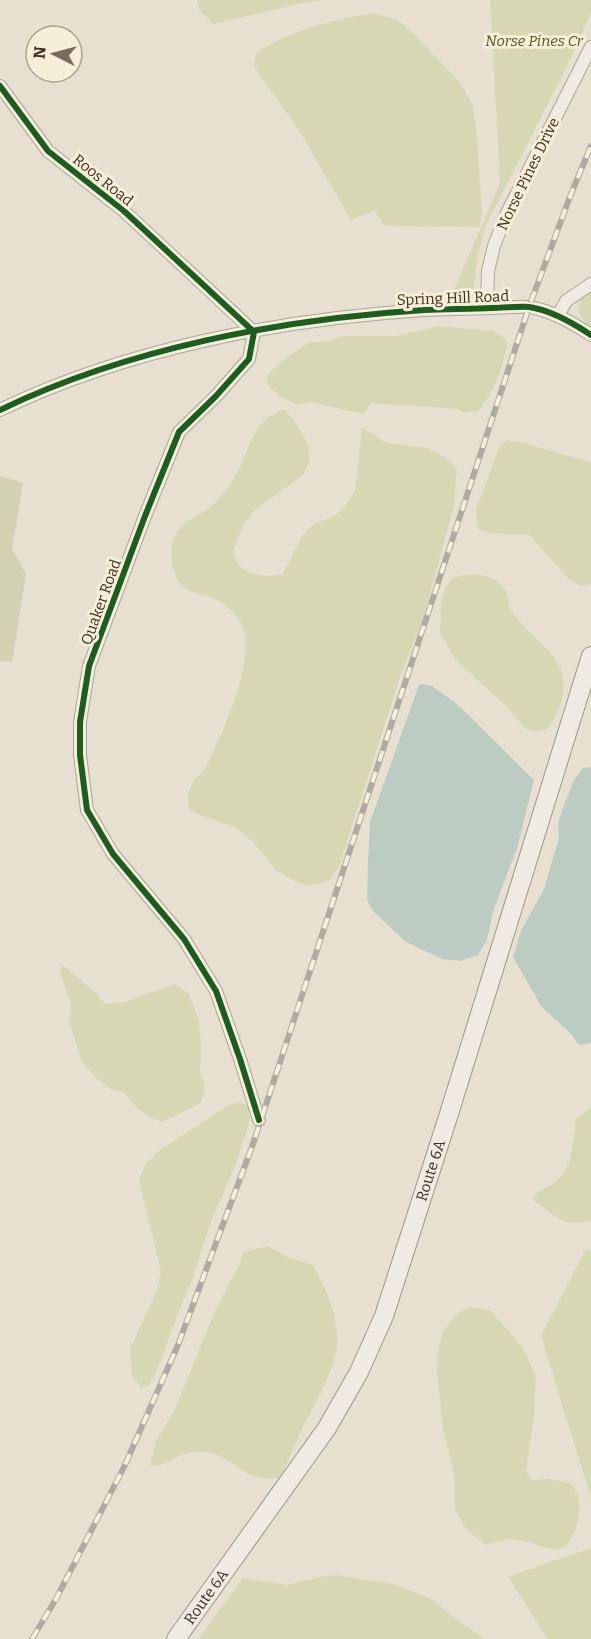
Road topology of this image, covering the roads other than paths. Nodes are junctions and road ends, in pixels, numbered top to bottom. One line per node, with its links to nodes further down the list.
1 (591, 47): 4 (street, Norse Pines Drive)
2 (0, 86): 6 (street, Roos Road)
3 (591, 284): 5 (street)
4 (487, 308): 5 (street, Spring Hill Road); 6 (street, Spring Hill Road)
5 (558, 316): 7 (street, Spring Hill Road)
6 (254, 332): 8 (street, Spring Hill Road); 10 (street, Quaker Road)
7 (591, 335)
8 (0, 410)
9 (591, 656): 11 (main road, Route 6A)
10 (259, 1120)
11 (176, 1639)

